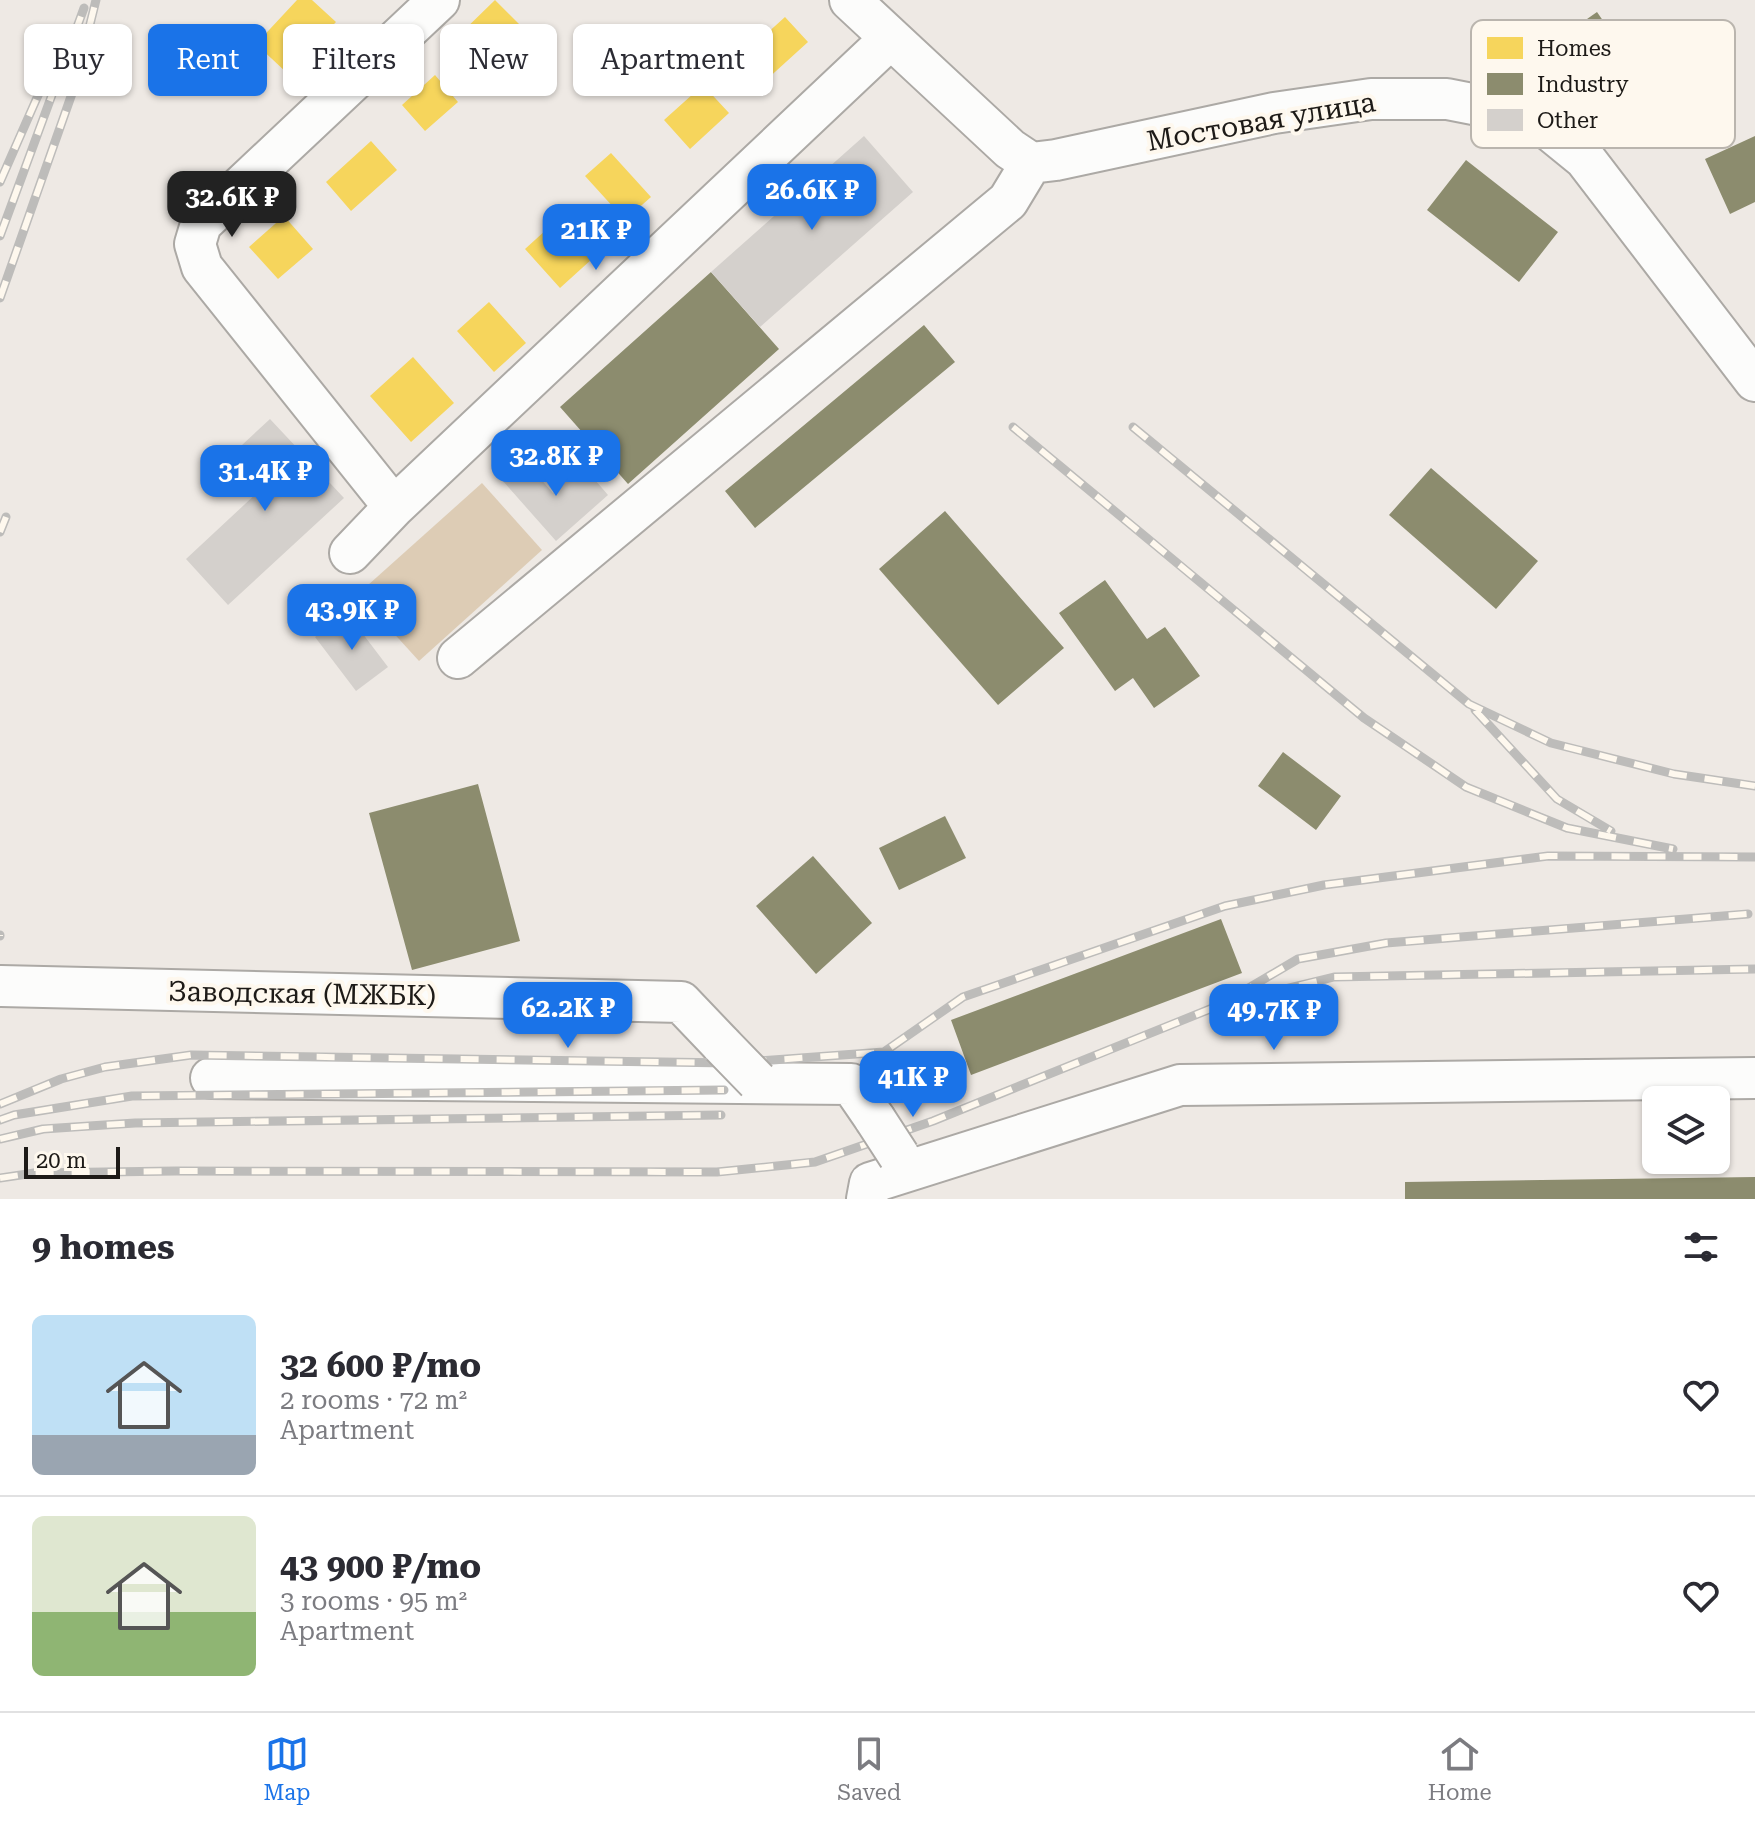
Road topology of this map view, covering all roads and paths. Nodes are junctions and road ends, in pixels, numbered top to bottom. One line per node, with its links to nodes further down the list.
1 (439, 0): 8 (street)
2 (850, 0): 3 (street)
3 (890, 39): 6 (street); 8 (street)
4 (1471, 104): 6 (street, Мостовая улица)
5 (1571, 148): 7 (street, Мостовая улица)
6 (1031, 163): 10 (street)
7 (1755, 381)
8 (394, 507): 9 (street)
9 (350, 553)
10 (458, 658)
11 (1, 986): 14 (street, Заводская (МЖБК), bridge)
12 (211, 1078): 14 (street)
13 (1755, 1078): 15 (street)
14 (758, 1082): 15 (street, bridge)
15 (904, 1163): 16 (street)
16 (867, 1199)

